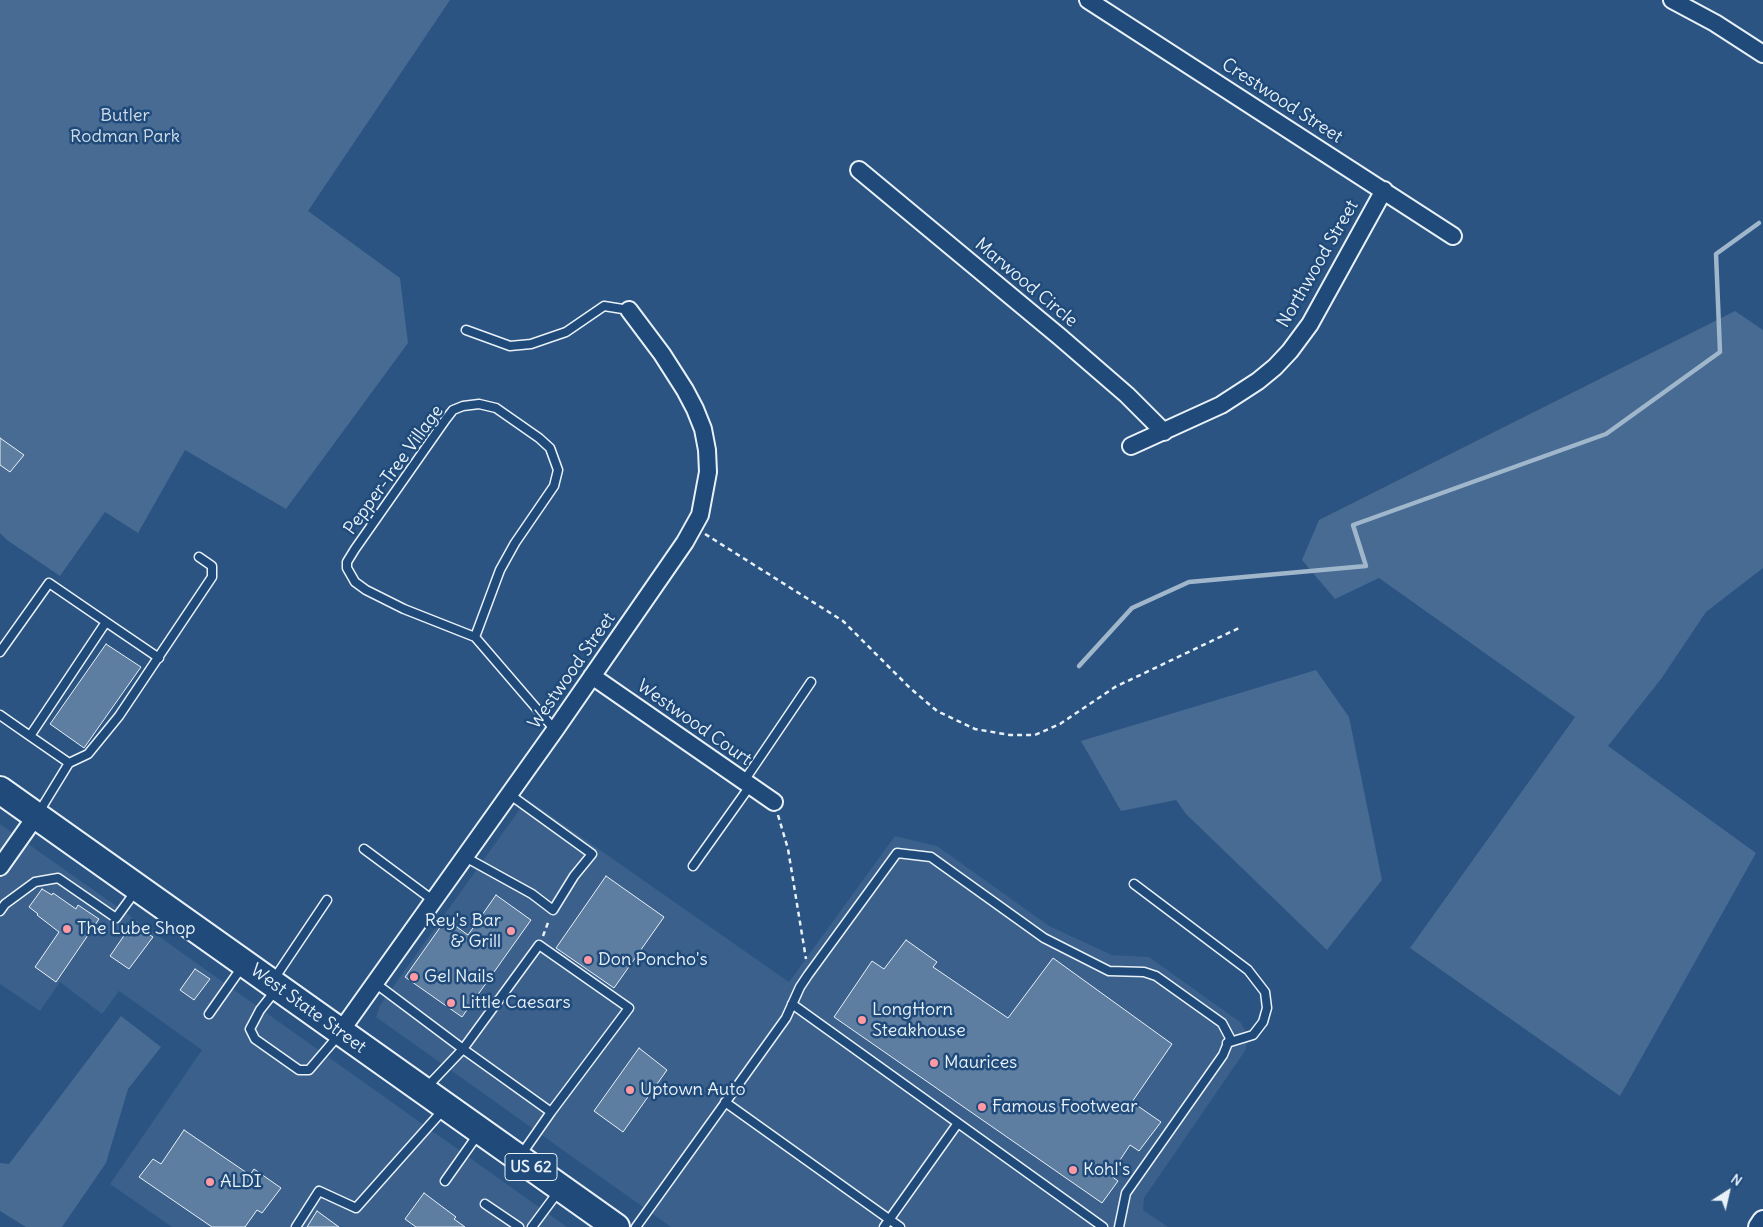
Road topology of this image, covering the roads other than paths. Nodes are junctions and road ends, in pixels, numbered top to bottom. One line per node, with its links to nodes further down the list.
1 (1088, 0): 5 (street, Crestwood Street)
2 (1672, 0): 3 (street)
3 (1763, 54)
4 (859, 170): 9 (street, Marwood Circle)
5 (1384, 190): 6 (street, Crestwood Street); 9 (street, Northwood Street)
6 (1453, 236)
7 (629, 310): 8 (lane); 16 (street, Westwood Street)
8 (466, 330)
9 (1164, 432): 10 (street, Northwood Street)
10 (1131, 446)
11 (199, 557): 15 (lane)
12 (106, 622): 14 (lane); 15 (lane); 20 (lane)
13 (475, 636): 13 (lane, Pepper-Tree Village); 19 (lane, Pepper-Tree Village)
14 (0, 652)
15 (159, 658): 21 (lane)
16 (592, 676): 19 (street, Westwood Street); 22 (street, Westwood Court)
17 (810, 682): 22 (lane)
18 (0, 716): 20 (lane)
19 (555, 730): 24 (street, Westwood Street)
20 (30, 736): 21 (lane)
21 (69, 763): 26 (lane)
22 (747, 783): 25 (street, Westwood Court); 29 (lane)
23 (0, 790): 26 (highway, West State Street / US 62)
24 (509, 794): 28 (street, Westwood Street); 28 (lane)
25 (774, 802)
26 (36, 816): 30 (street); 32 (highway, West State Street / US 62)
27 (364, 849): 34 (lane)
28 (465, 857): 34 (street, Westwood Street)
29 (694, 866)
30 (0, 867)
31 (1134, 884): 42 (lane)
32 (138, 888): 35 (lane); 36 (highway, West State Street / US 62)
33 (327, 900): 38 (lane)
34 (434, 901): 37 (street, Westwood Street)
35 (2, 905)
36 (244, 963): 38 (highway, West State Street / US 62); 40 (lane)
37 (376, 982): 41 (street, Westwood Street); 43 (lane)
38 (274, 985): 41 (highway, West State Street / US 62); 41 (lane)
39 (792, 1004): 42 (lane); 45 (lane); 48 (lane)
40 (209, 1014)
41 (340, 1032): 44 (highway, West State Street / US 62)
42 (1227, 1043): 64 (lane)
43 (463, 1049): 44 (lane); 47 (lane); 47 (lane)
44 (423, 1091): 46 (highway, West State Street / US 62)
45 (725, 1102): 54 (lane); 60 (lane)
46 (446, 1108): 49 (highway, West State Street / US 62); 56 (lane)
47 (551, 1112): 50 (lane)
48 (958, 1123): 54 (lane); 63 (lane)
49 (480, 1132): 50 (highway, West State Street / US 62); 51 (lane)
50 (518, 1158): 52 (highway, West State Street / US 62)
51 (445, 1181)
52 (560, 1188): 58 (lane); 59 (highway, West State Street / US 62)
53 (485, 1204): 57 (lane)
54 (890, 1219): 61 (lane); 62 (lane)
55 (1763, 1221): 65 (street)
56 (296, 1227)
57 (519, 1227)
58 (532, 1227)
59 (616, 1227)
60 (636, 1227)
61 (884, 1227)
62 (900, 1227)
63 (1103, 1227)
64 (1119, 1227)
65 (1759, 1227)

